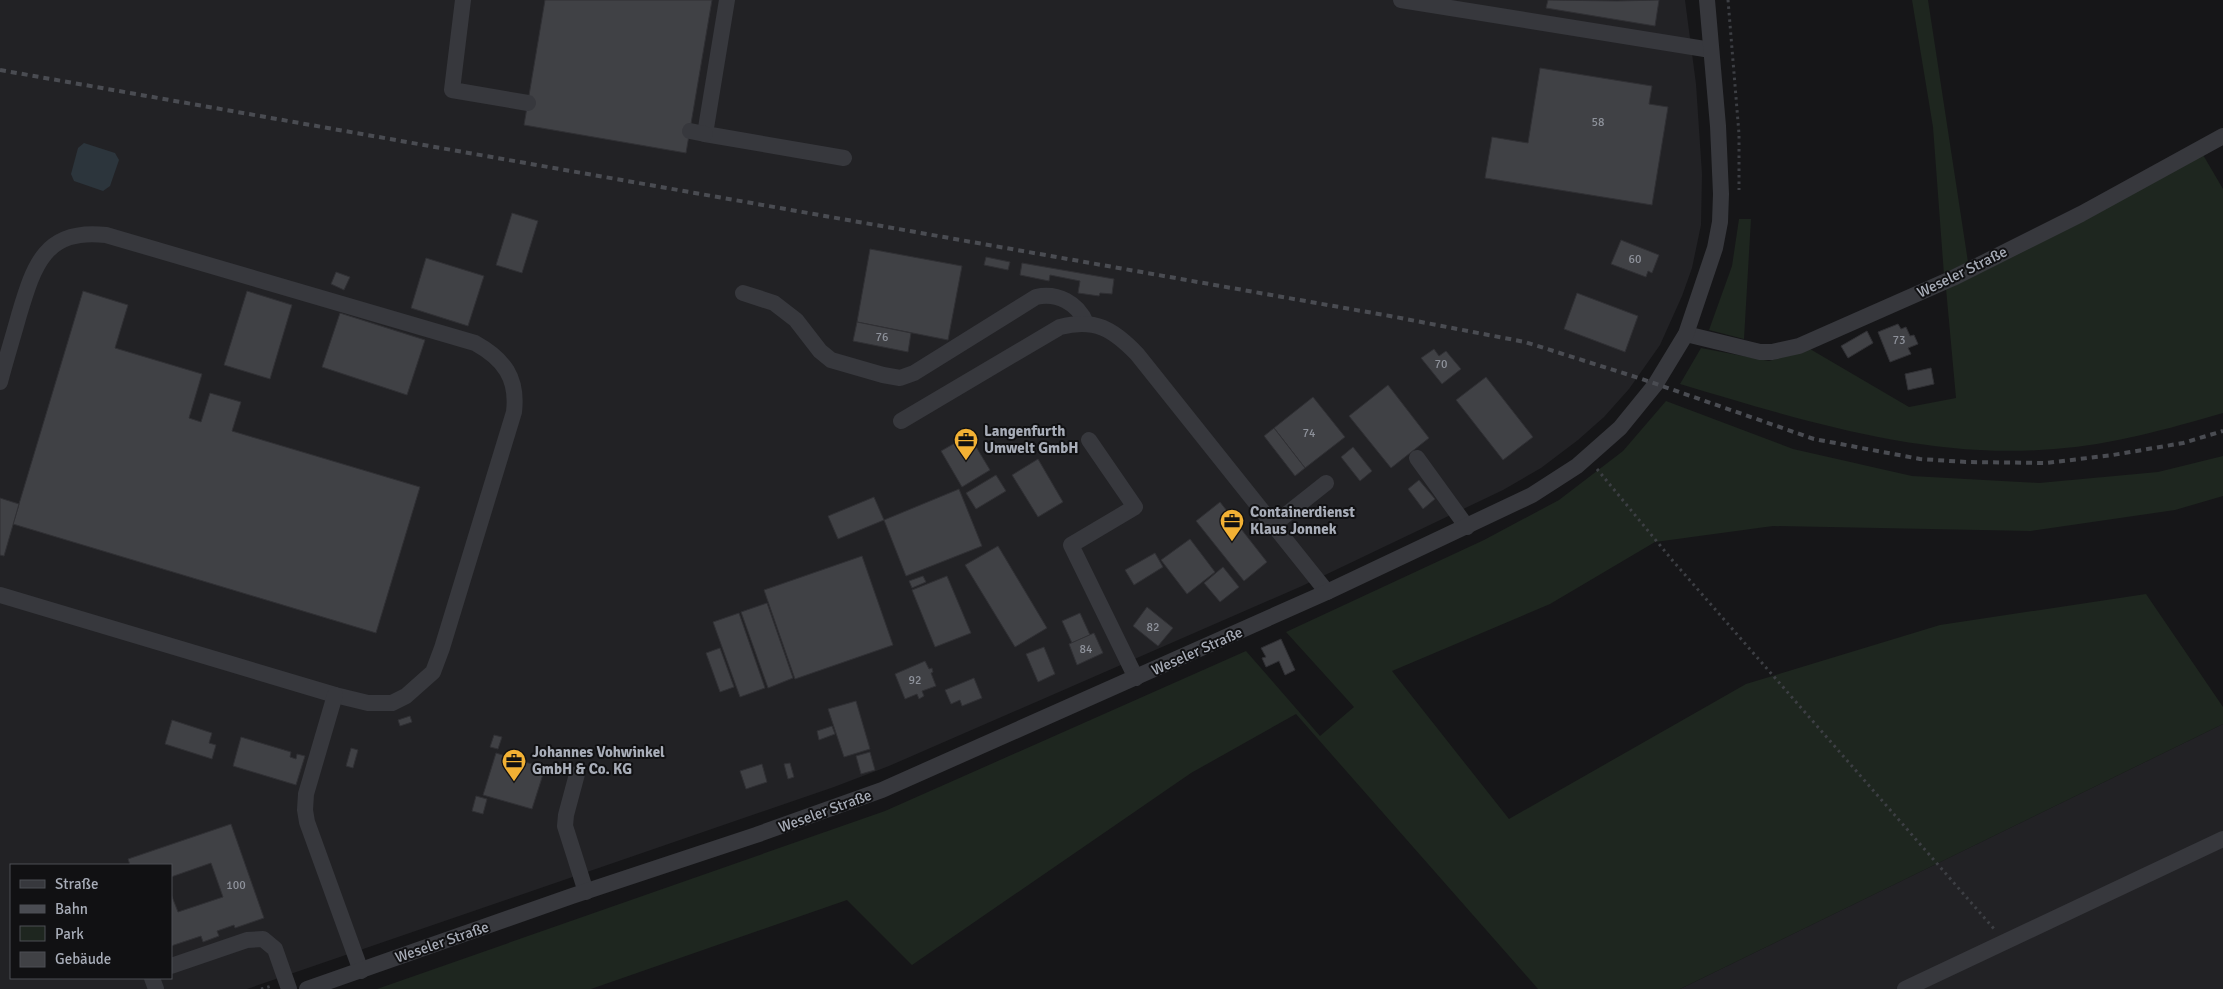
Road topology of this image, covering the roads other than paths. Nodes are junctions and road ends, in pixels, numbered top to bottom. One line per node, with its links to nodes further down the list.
1 (463, 0): 6 (street)
2 (727, 0): 8 (street)
3 (1401, 0): 5 (street)
4 (1707, 0): 5 (street, Weseler Straße)
5 (1711, 50): 11 (street, Weseler Straße)
6 (528, 104)
7 (2223, 136): 11 (street, Weseler Straße)
8 (844, 158)
9 (743, 293): 10 (street)
10 (1086, 323): 13 (street); 17 (street)
11 (1686, 334): 18 (street, Weseler Straße)
12 (0, 382): 22 (street)
13 (901, 421)
14 (1089, 440): 21 (street)
15 (1417, 458): 18 (street)
16 (1326, 483): 17 (street)
17 (1274, 525): 19 (street)
18 (1467, 527): 19 (street, Weseler Straße)
19 (1328, 592): 21 (street, Weseler Straße)
20 (0, 595): 22 (street)
21 (1136, 678): 25 (street, Weseler Straße)
22 (335, 695): 27 (street)
23 (577, 774): 25 (street)
24 (2223, 839): 30 (street)
25 (586, 892): 27 (street, Weseler Straße)
26 (172, 966): 28 (street)
27 (361, 971): 29 (street, Weseler Straße)
28 (289, 989)
29 (307, 989)
30 (1905, 989)

